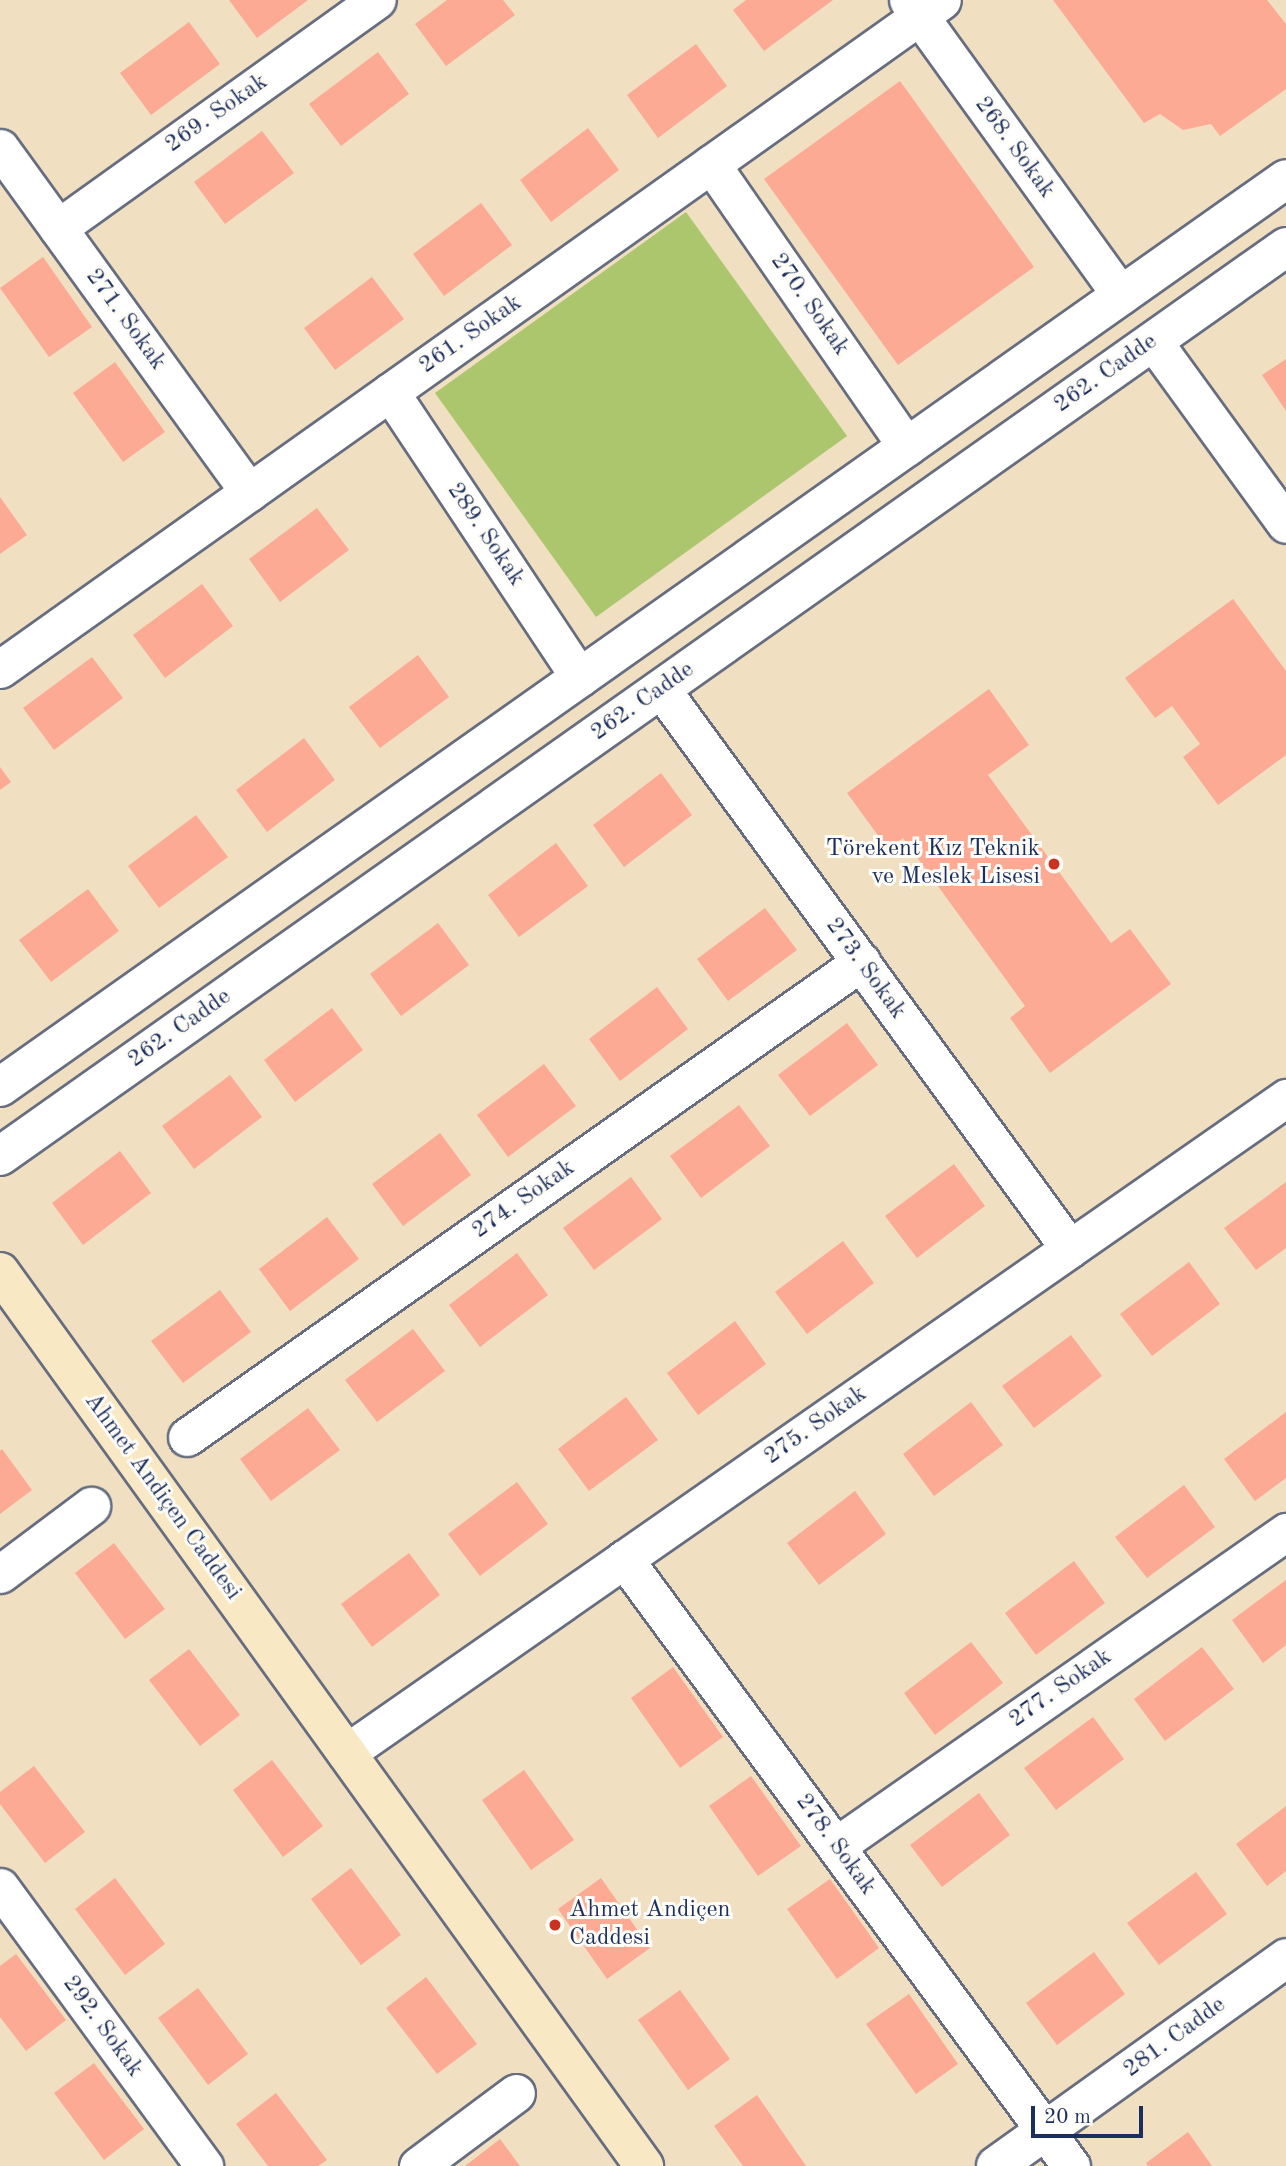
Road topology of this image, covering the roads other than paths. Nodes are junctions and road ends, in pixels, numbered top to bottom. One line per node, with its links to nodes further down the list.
1 (377, 0): 6 (street, 269. Sokak)
2 (923, 5): 4 (street, 261. Sokak); 8 (street, 268. Sokak)
3 (0, 148): 6 (street, 271. Sokak)
4 (711, 164): 10 (street, 261. Sokak); 11 (street, 270. Sokak)
5 (1286, 179): 8 (street)
6 (58, 228): 12 (street, 271. Sokak)
7 (1286, 247): 9 (street, 262. Cadde)
8 (1121, 295): 9 (street); 11 (street)
9 (1153, 341): 13 (street); 16 (street, 262. Cadde)
10 (390, 392): 12 (street, 261. Sokak); 15 (street, 289. Sokak)
11 (907, 447): 15 (street)
12 (249, 492): 14 (street, 261. Sokak)
13 (1286, 524)
14 (0, 669)
15 (580, 678): 18 (street)
16 (661, 689): 17 (street, 273. Sokak); 20 (street, 262. Cadde)
17 (860, 962): 21 (street, 273. Sokak); 23 (street, 274. Sokak)
18 (0, 1087)
19 (1286, 1100): 21 (street, 275. Sokak)
20 (0, 1156)
21 (1070, 1249): 26 (street, 275. Sokak)
22 (0, 1272): 28 (main road, Ahmet Andiçen Caddesi)
23 (187, 1437)
24 (91, 1506): 27 (street)
25 (1286, 1532): 29 (street, 277. Sokak)
26 (625, 1559): 28 (street, 275. Sokak); 29 (street, 278. Sokak)
27 (0, 1574)
28 (346, 1753): 36 (main road, Ahmet Andiçen Caddesi)
29 (836, 1846): 33 (street, 278. Sokak)
30 (0, 1887): 34 (street, 292. Sokak)
31 (1286, 1958): 33 (street, 281. Cadde)
32 (516, 2093): 35 (street)
33 (1046, 2130): 37 (street, 281. Cadde); 38 (street, 278. Sokak)
34 (204, 2166)
35 (418, 2166)
36 (643, 2166)
37 (996, 2166)
38 (1071, 2166)

